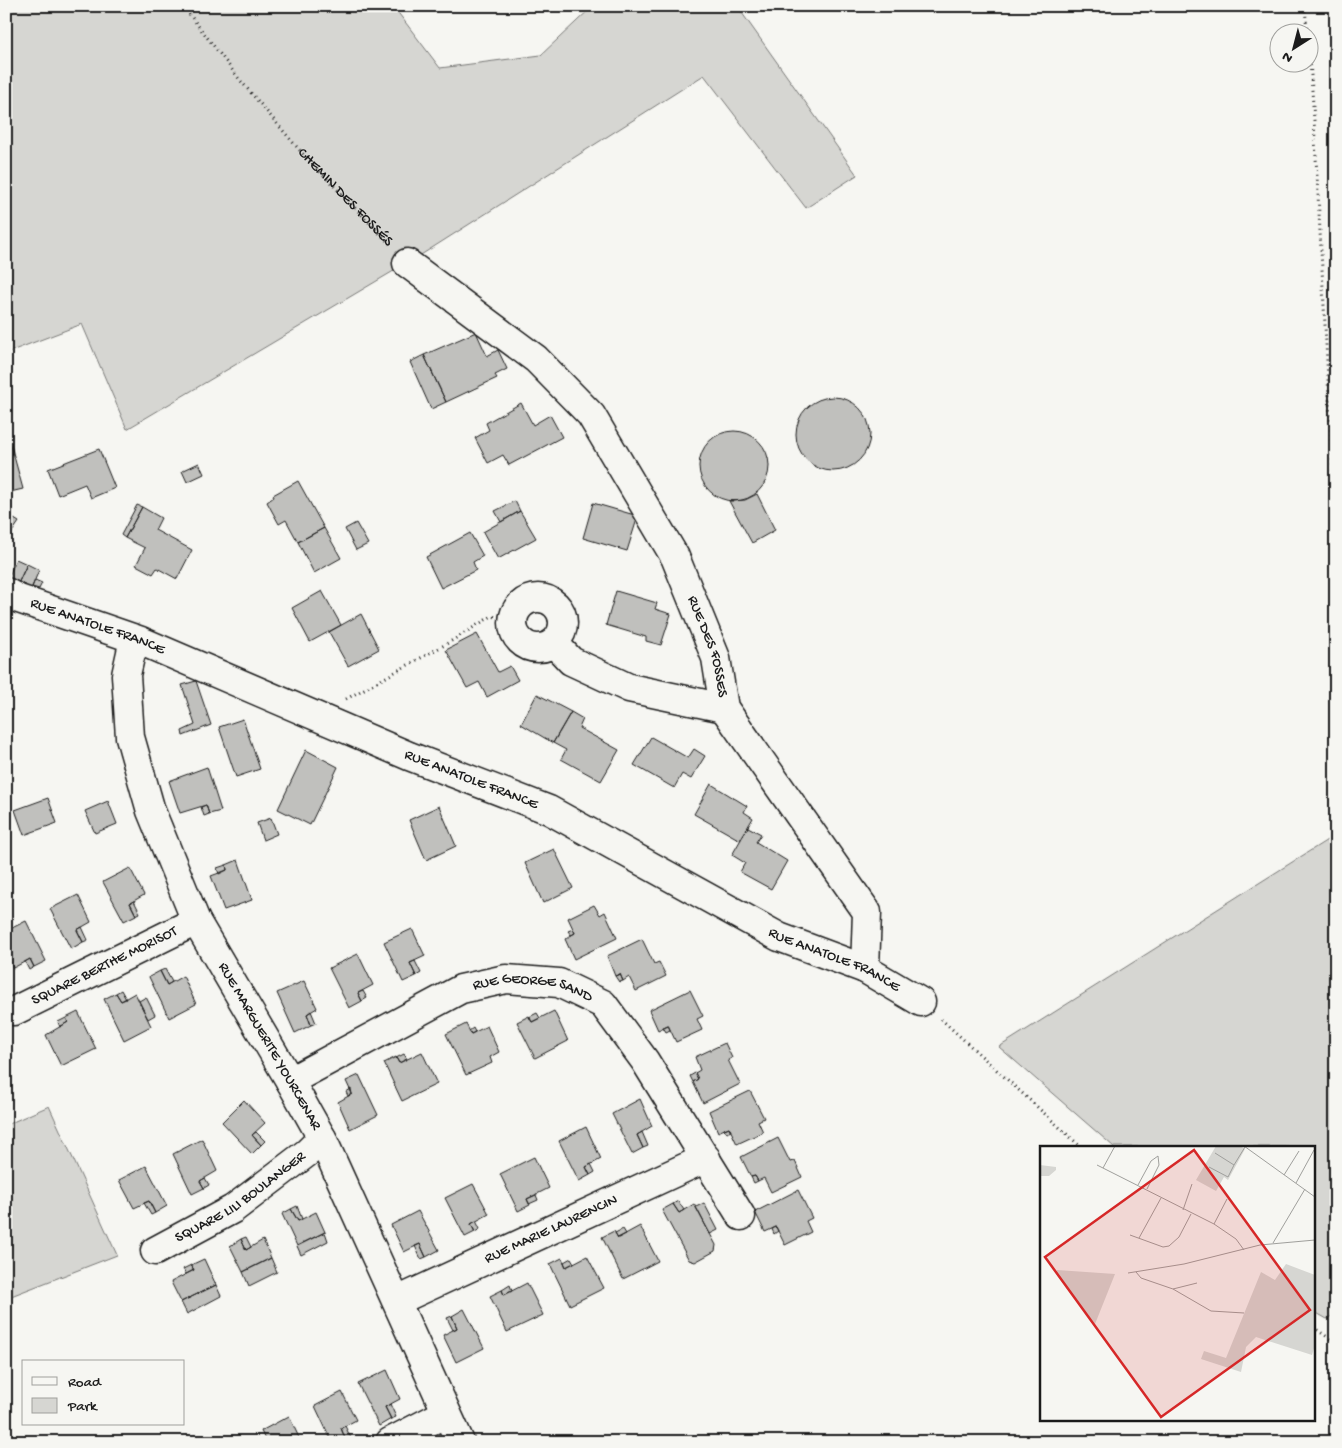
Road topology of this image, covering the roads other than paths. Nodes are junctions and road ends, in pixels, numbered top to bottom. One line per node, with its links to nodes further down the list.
1 (407, 263): 5 (street, RUE DES FOSSES)
2 (6, 592): 3 (street, RUE ANATOLE FRANCE)
3 (134, 639): 6 (street, RUE MARGUERITE YOURCENAR); 7 (street, RUE ANATOLE FRANCE)
4 (554, 643): 4 (street); 5 (street)
5 (724, 708): 7 (street, RUE DES FOSSES)
6 (196, 922): 9 (street, SQUARE BERTHE MORISOT); 10 (street, RUE MARGUERITE YOURCENAR)
7 (865, 969): 8 (street, RUE ANATOLE FRANCE)
8 (921, 1002)
9 (14, 1011)
10 (290, 1081): 11 (street, RUE MARGUERITE YOURCENAR); 12 (street, RUE GEORGE SAND)
11 (322, 1138): 14 (street, SQUARE LILI BOULANGER); 15 (street, RUE MARGUERITE YOURCENAR)
12 (706, 1158): 13 (street, RUE GEORGE SAND); 15 (street, RUE MARIE LAURENCIN)
13 (741, 1216)
14 (155, 1251)
15 (397, 1301): 16 (street, RUE MARGUERITE YOURCENAR)
16 (446, 1414): 17 (street); 18 (street, RUE MARGUERITE YOURCENAR)
17 (390, 1442)
18 (460, 1442)

